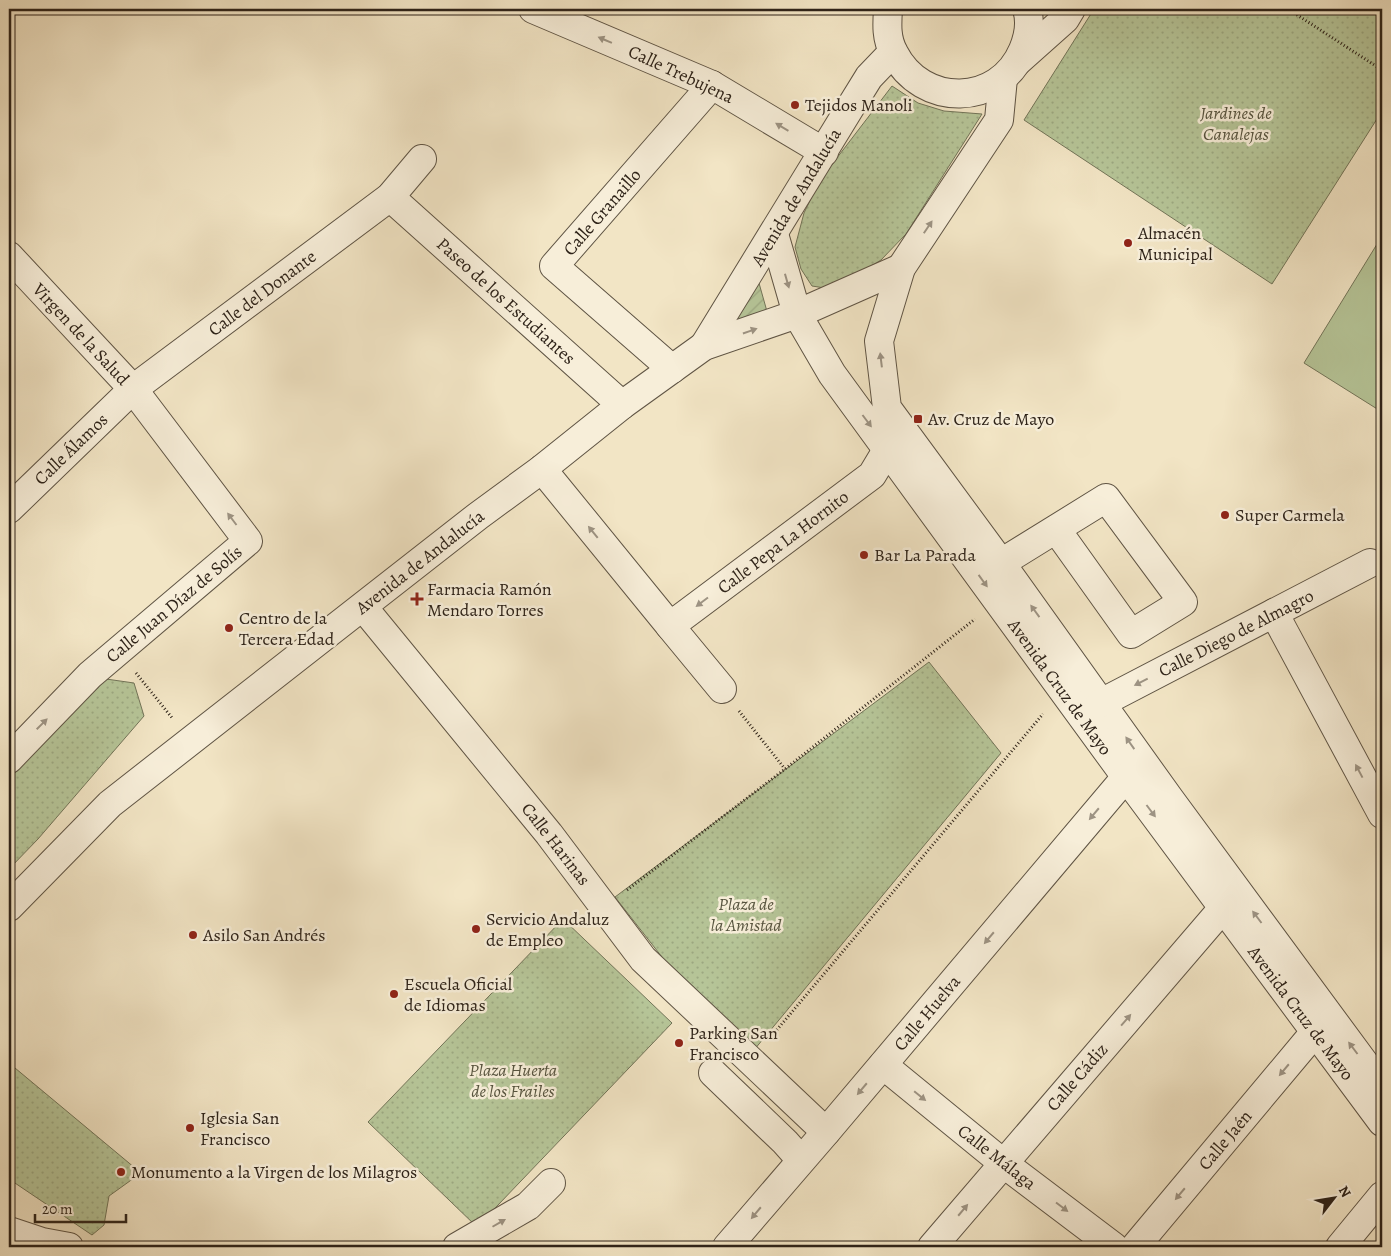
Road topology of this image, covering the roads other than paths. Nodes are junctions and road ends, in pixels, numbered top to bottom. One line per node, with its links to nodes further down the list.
1 (533, 9): 7 (street, Calle Trebujena, one-way to 1)
2 (888, 9): 5 (street)
3 (1027, 9): 6 (street)
4 (1071, 9): 6 (street)
5 (893, 52): 6 (street); 8 (street, Avenida de Andalucía)
6 (1011, 69): 13 (street, one-way to 6)
7 (712, 85): 8 (street, Calle Trebujena, one-way to 7); 16 (street, Calle Granaillo)
8 (824, 152): 11 (street, Avenida de Andalucía)
9 (422, 159): 10 (street, Calle del Donante)
10 (390, 197): 17 (street, Calle del Donante); 18 (street, Paseo de los Estudiantes)
11 (774, 234): 14 (street, Avenida Cruz de Mayo, one-way to 14); 15 (street, Avenida de Andalucía)
12 (9, 256): 17 (street, Virgen de la Salud)
13 (901, 268): 14 (street, Avenida de Andalucía); 23 (street, Avenida Cruz de Mayo, one-way to 13)
14 (797, 314): 15 (street, Avenida de Andalucía, one-way to 14); 19 (street, Avenida Cruz de Mayo, one-way to 19)
15 (704, 346): 16 (street, Avenida de Andalucía)
16 (672, 369): 18 (street, Avenida de Andalucía)
17 (133, 390): 21 (street, Calle Álamos); 30 (street, Calle Juan Díaz de Solís, one-way to 17)
18 (622, 404): 20 (street, Avenida de Andalucía)
19 (887, 450): 27 (street, Calle Pepa La Hornito, one-way to 27); 31 (street, Avenida Cruz de Mayo, one-way to 31)
20 (542, 469): 25 (street, Avenida de Andalucía); 27 (street, one-way to 20)
21 (9, 509)
22 (1056, 529): 22 (street); 23 (street)
23 (1001, 563): 29 (street, Avenida Cruz de Mayo, one-way to 23)
24 (1378, 571): 26 (street, Calle Diego de Almagro)
25 (362, 606): 33 (street, Avenida de Andalucía); 40 (street, Calle Harinas)
26 (1274, 613): 29 (street, Calle Diego de Almagro, one-way to 29); 32 (street, one-way to 26)
27 (670, 626): 28 (street)
28 (722, 689)
29 (1101, 703): 38 (street, Avenida Cruz de Mayo, one-way to 29)
30 (9, 759)
31 (1126, 777): 34 (street, Avenida Cruz de Mayo, one-way to 34); 36 (street, Calle Huelva, one-way to 36)
32 (1382, 814)
33 (9, 907)
34 (1223, 908): 35 (street, Avenida Cruz de Mayo); 42 (street, Calle Cádiz, one-way to 34)
35 (1315, 1032): 39 (street, Avenida Cruz de Mayo); 51 (street, Calle Jaén, one-way to 51)
36 (882, 1065): 40 (street, Calle Huelva, one-way to 40); 42 (street, Calle Málaga, one-way to 42)
37 (712, 1073): 41 (street)
38 (1382, 1087)
39 (1382, 1122)
40 (826, 1132): 41 (street, Calle Huelva)
41 (801, 1160): 48 (street, Calle Huelva, one-way to 48)
42 (1003, 1163): 49 (street, Calle Cádiz, one-way to 42); 50 (street, Calle Málaga, one-way to 50)
43 (551, 1183): 47 (street, one-way to 43)
44 (1382, 1196): 52 (street)
45 (9, 1231): 46 (street)
46 (69, 1247)
47 (457, 1247)
48 (727, 1247)
49 (932, 1247)
50 (1114, 1247)
51 (1135, 1247)
52 (1340, 1247)

